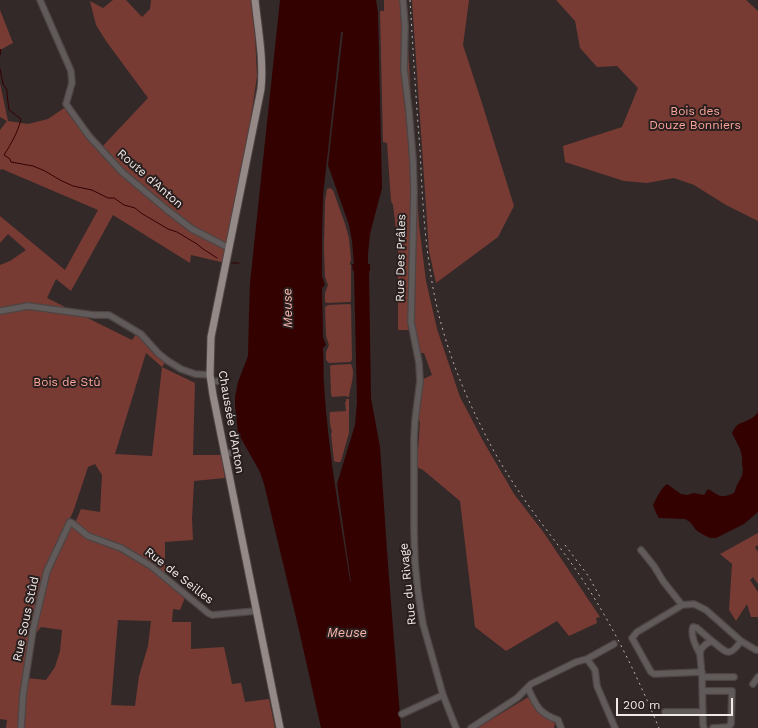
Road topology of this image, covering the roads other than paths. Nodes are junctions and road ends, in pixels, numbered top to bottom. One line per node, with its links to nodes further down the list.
1 (40, 0): 4 (street, Route d'Anton)
2 (255, 0): 4 (main road, Chaussée d'Anton)
3 (403, 0): 10 (street, Rue Des Prâles)
4 (229, 248): 6 (main road, Chaussée d'Anton)
5 (0, 311): 6 (street)
6 (210, 379): 7 (street); 9 (main road, Chaussée d'Anton)
7 (219, 381)
8 (234, 452): 9 (street)
9 (225, 454): 14 (main road, Chaussée d'Anton)
10 (414, 515): 27 (street, Rue du Rivage)
11 (72, 523): 14 (street, Rue de Seilles); 31 (street, Rue Sous Stûd)
12 (641, 550): 13 (street)
13 (682, 605): 15 (street); 21 (street)
14 (256, 611): 32 (main road, Chaussée d'Anton)
15 (741, 641): 16 (street); 18 (street)
16 (712, 642): 19 (street); 19 (street)
17 (614, 644): 20 (street)
18 (758, 650)
19 (700, 654): 21 (street)
20 (588, 659): 25 (street); 36 (street)
21 (702, 674): 22 (street); 26 (street)
22 (734, 677)
23 (758, 677): 24 (street)
24 (753, 684)
25 (528, 688): 34 (street); 35 (street)
26 (703, 691): 29 (street); 38 (street)
27 (443, 695): 30 (street); 33 (street, Rue du Rivage)
28 (665, 712): 29 (street)
29 (703, 712): 37 (street)
30 (402, 714)
31 (21, 728)
32 (280, 728)
33 (456, 728)
34 (471, 728)
35 (561, 728)
36 (615, 728)
37 (704, 728)
38 (713, 728)

